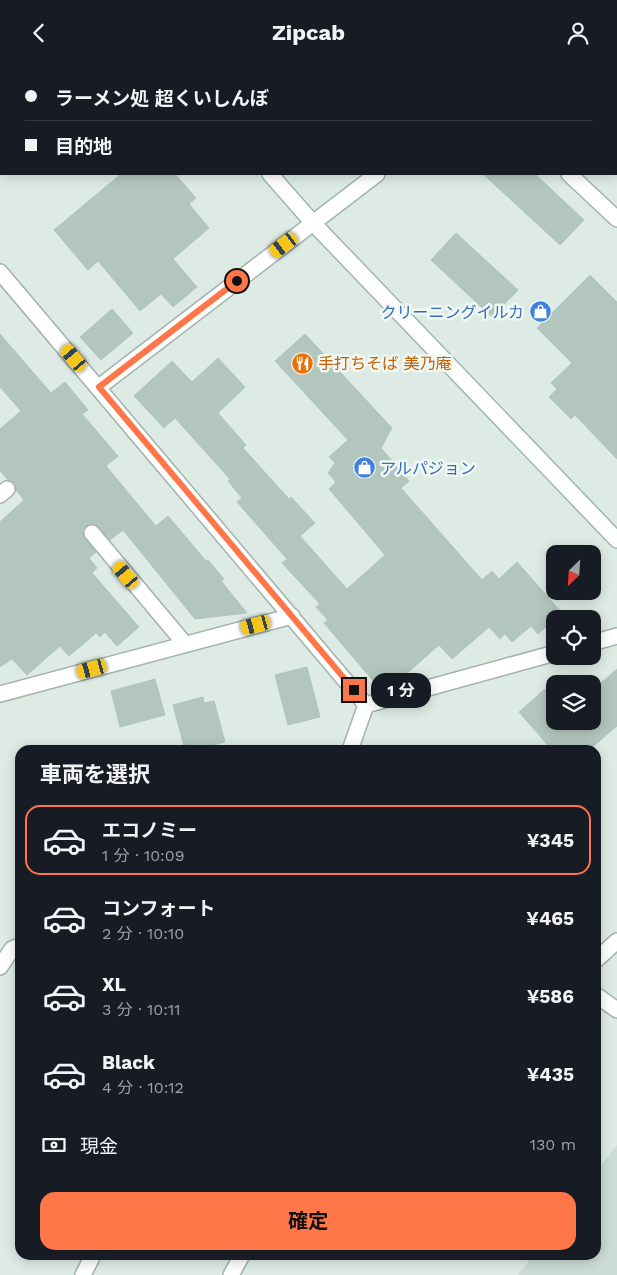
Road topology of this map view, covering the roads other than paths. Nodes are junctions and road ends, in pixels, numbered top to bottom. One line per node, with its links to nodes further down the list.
1 (271, 175): 5 (street)
2 (376, 175): 5 (street)
3 (570, 175): 4 (street)
4 (617, 219)
5 (313, 223): 7 (street); 9 (street)
6 (0, 272): 7 (street)
7 (99, 387): 10 (street)
8 (92, 533): 13 (street)
9 (617, 540)
10 (292, 616): 13 (street); 16 (street)
11 (617, 636): 12 (street)
12 (601, 640)
13 (185, 644): 15 (street)
14 (546, 655): 16 (street)
15 (0, 694)
16 (366, 705): 17 (street)
17 (352, 745)
18 (617, 941): 20 (street)
19 (15, 948): 21 (street)
20 (601, 955)
21 (0, 967)
22 (601, 999): 23 (street)
23 (617, 1010)
24 (90, 1260): 26 (street)
25 (239, 1260): 27 (street)
26 (83, 1275)
27 (231, 1275)

